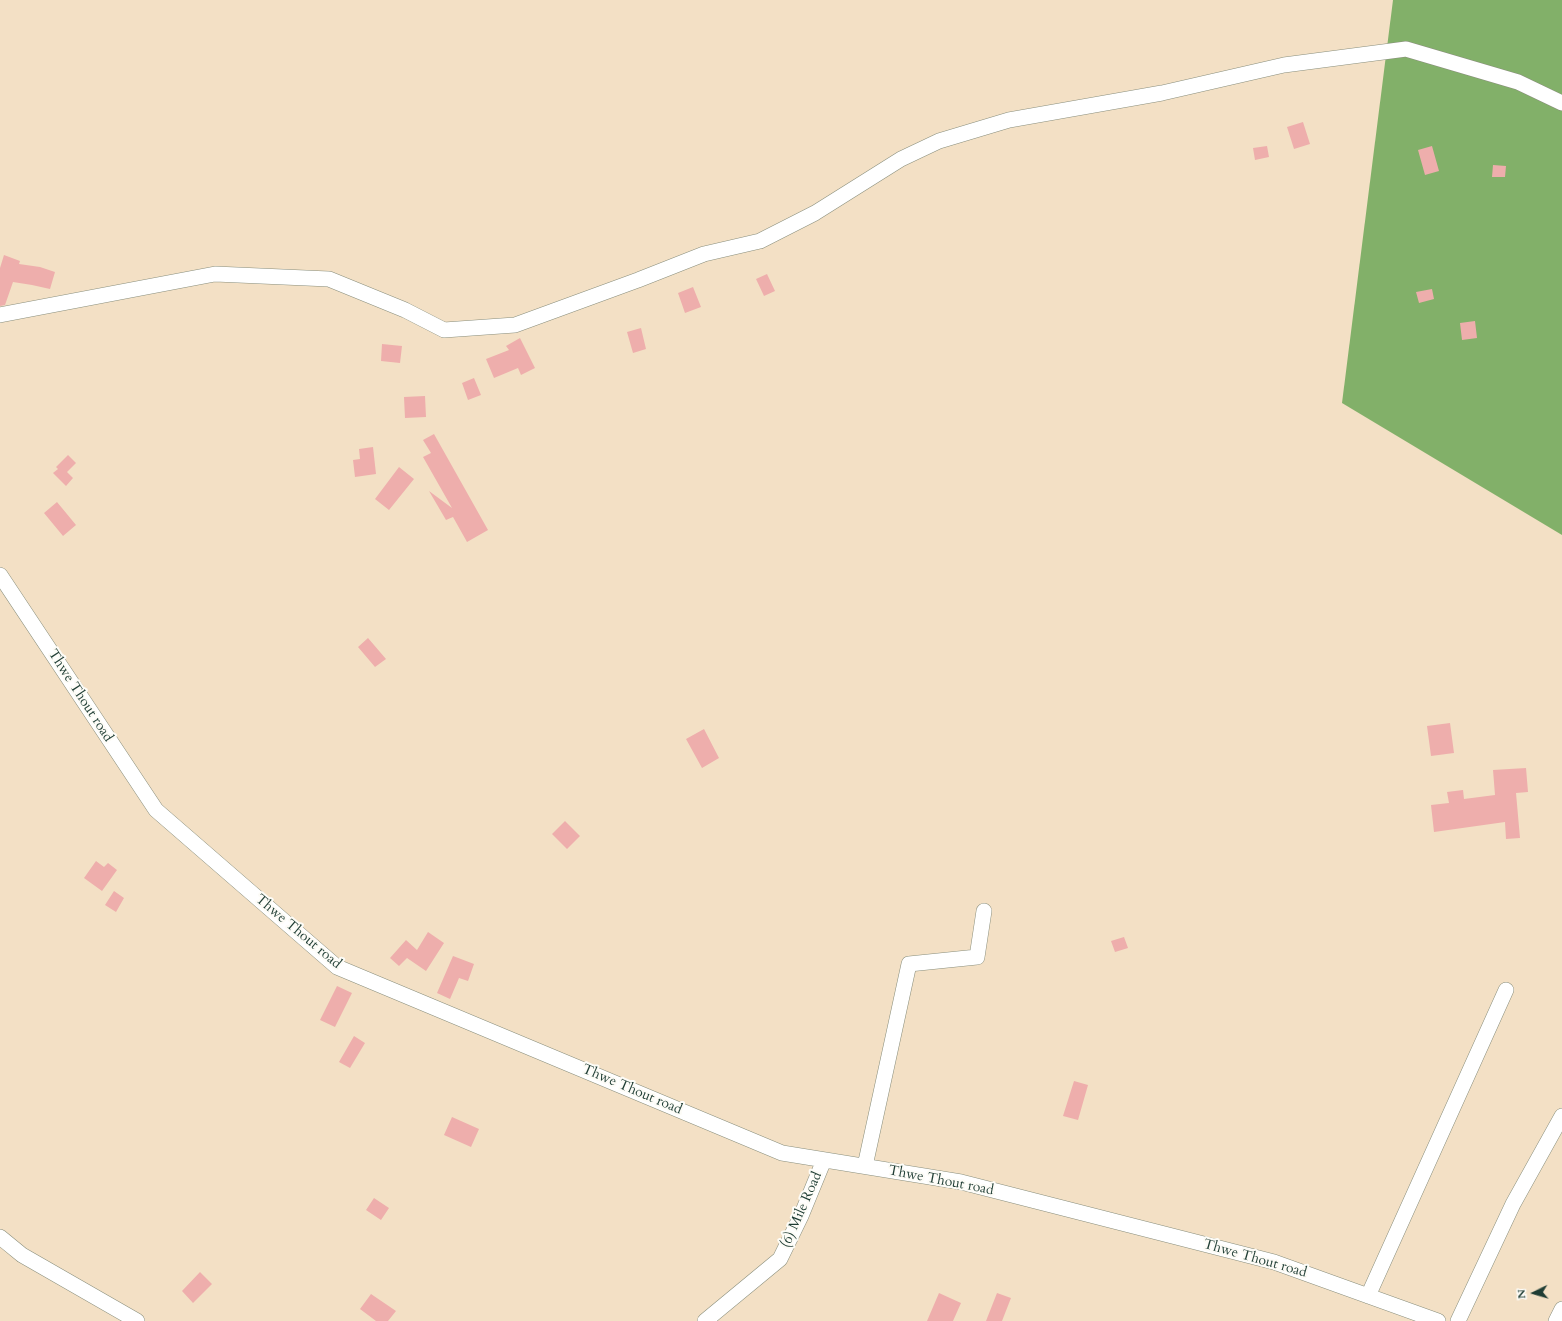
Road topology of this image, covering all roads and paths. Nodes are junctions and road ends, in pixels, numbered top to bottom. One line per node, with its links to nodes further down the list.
1 (1562, 103): 2 (street)
2 (0, 315)
3 (0, 575): 7 (street, Thwe Thout road)
4 (984, 911): 8 (street)
5 (1506, 990): 10 (street)
6 (1562, 1116): 15 (street)
7 (824, 1160): 8 (street, Thwe Thout road); 13 (street, (6) Mile Road)
8 (865, 1166): 10 (street, Thwe Thout road)
9 (0, 1237): 12 (street)
10 (1368, 1296): 14 (street, Thwe Thout road)
11 (1562, 1308): 16 (street)
12 (137, 1321)
13 (705, 1321)
14 (1438, 1321)
15 (1458, 1321)
16 (1556, 1321)

